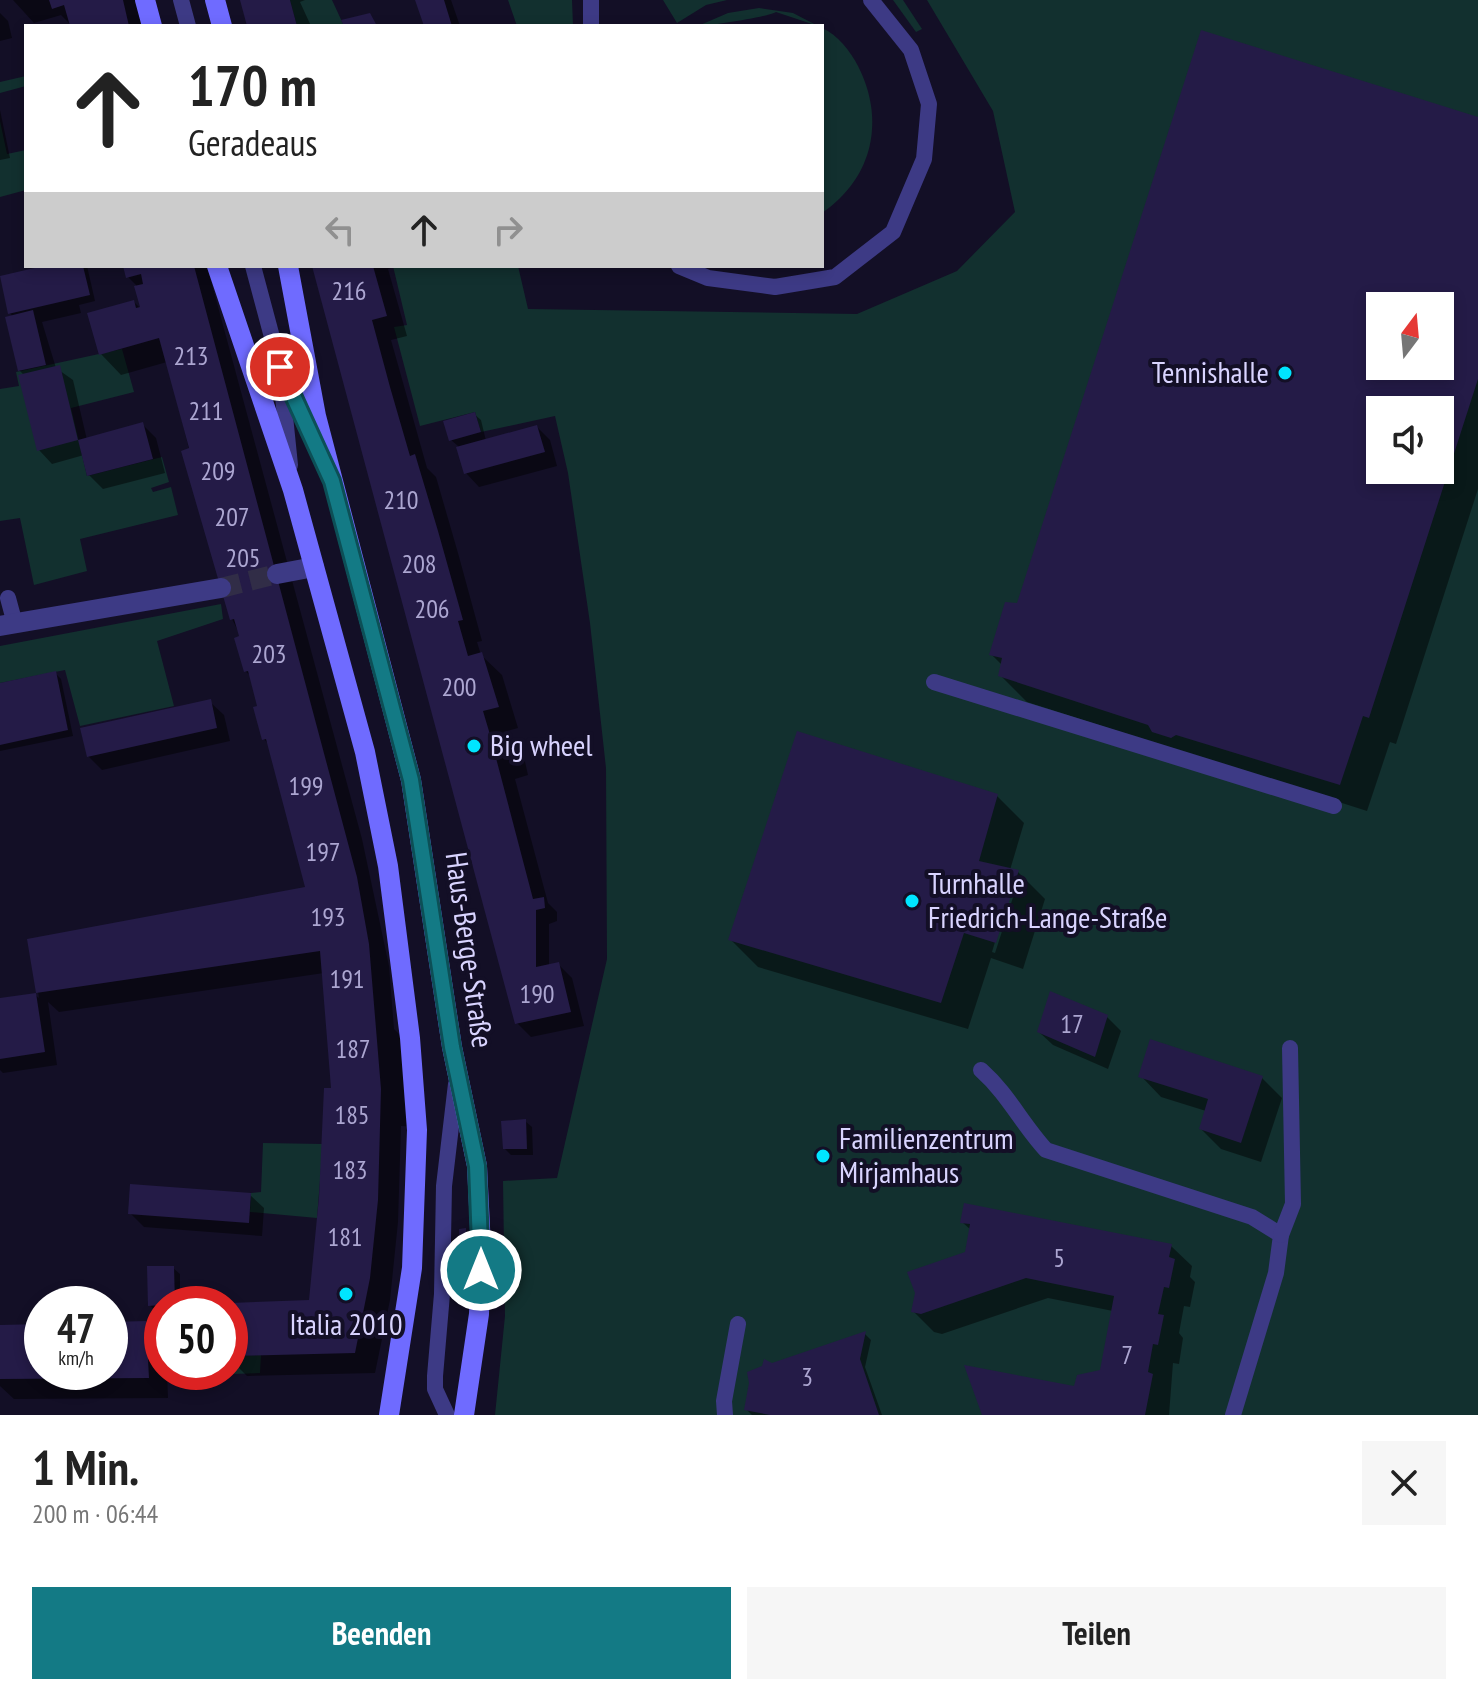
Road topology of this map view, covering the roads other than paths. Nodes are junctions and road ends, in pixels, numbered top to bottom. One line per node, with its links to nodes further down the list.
1 (145, 0): 6 (main road)
2 (182, 0): 7 (lane)
3 (215, 0): 8 (main road)
4 (591, 0): 9 (lane)
5 (871, 0): 13 (lane)
6 (151, 24)
7 (187, 24)
8 (221, 24)
9 (591, 24)
10 (218, 268): 16 (main road)
11 (254, 268): 14 (lane)
12 (288, 268): 15 (main road, Haus-Berge-Straße)
13 (684, 268)
14 (280, 367): 15 (lane); 16 (lane)
15 (332, 481): 26 (main road, Haus-Berge-Straße)
16 (293, 490): 17 (main road)
17 (314, 567): 18 (street); 29 (main road)
18 (277, 574)
19 (221, 588): 21 (street)
20 (8, 598): 21 (lane)
21 (7, 625)
22 (934, 682): 23 (lane)
23 (1334, 806)
24 (1290, 1048): 27 (lane)
25 (981, 1070): 27 (lane)
26 (457, 1073): 30 (lane); 31 (main road, Haus-Berge-Straße)
27 (1281, 1235): 33 (lane)
28 (738, 1324): 32 (lane)
29 (389, 1415)
30 (447, 1415)
31 (464, 1415)
32 (725, 1415)
33 (1233, 1415)

